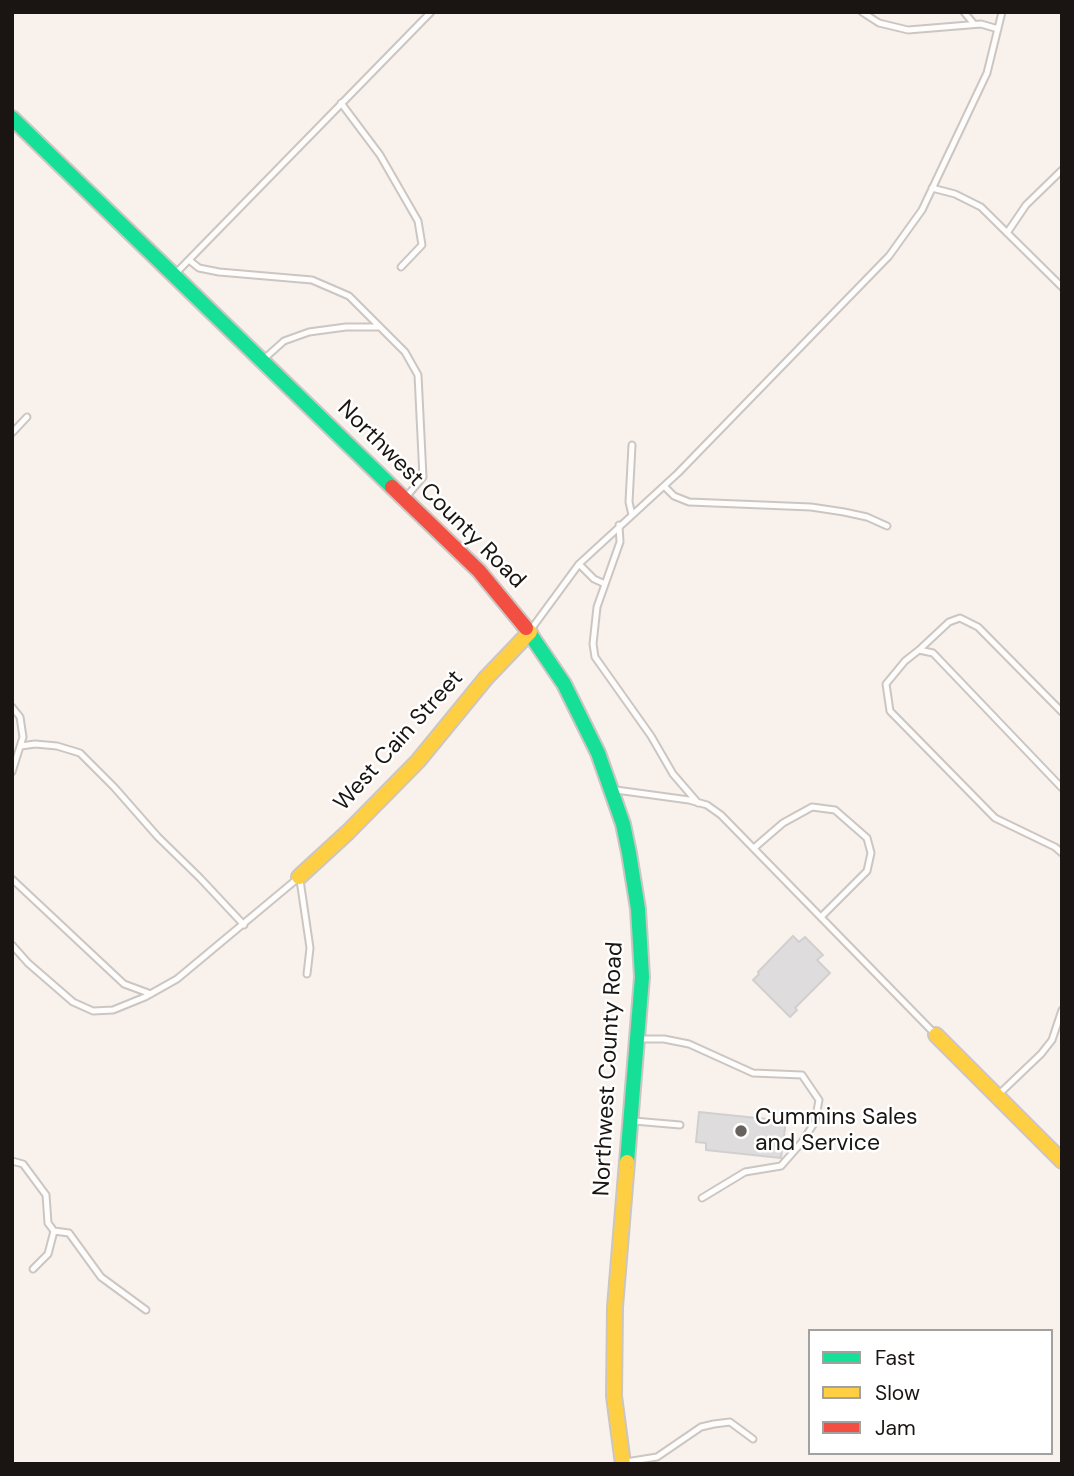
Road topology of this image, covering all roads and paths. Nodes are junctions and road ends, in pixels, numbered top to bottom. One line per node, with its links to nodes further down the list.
1 (431, 12): 7 (lane)
2 (862, 12): 5 (lane)
3 (964, 12): 5 (lane)
4 (1002, 12): 6 (lane)
5 (974, 24): 6 (lane)
6 (998, 29): 10 (lane)
7 (341, 103): 12 (lane); 13 (lane)
8 (12, 118): 14 (main road, Northwest County Road)
9 (1062, 170): 11 (lane)
10 (932, 188): 11 (lane); 21 (lane)
11 (1007, 233): 15 (lane)
12 (189, 260): 14 (lane); 16 (lane)
13 (401, 267)
14 (173, 275): 17 (main road, Northwest County Road)
15 (1062, 287)
16 (380, 327): 17 (lane); 22 (lane)
17 (262, 361): 22 (main road, Northwest County Road)
18 (27, 417): 19 (lane)
19 (12, 433)
20 (632, 445): 23 (lane)
21 (664, 486): 23 (lane); 25 (lane)
22 (404, 499): 28 (main road, Northwest County Road)
23 (632, 515): 24 (lane)
24 (619, 525): 26 (lane); 27 (lane)
25 (887, 526)
26 (579, 564): 27 (lane); 28 (lane)
27 (605, 584): 36 (lane)
28 (530, 632): 35 (main road, Northwest County Road); 39 (main road, West Cain Street)
29 (919, 650): 31 (lane); 34 (lane); 38 (lane)
30 (12, 707): 32 (lane)
31 (1062, 712)
32 (21, 746): 33 (lane); 42 (lane)
33 (12, 772)
34 (1062, 788)
35 (612, 790): 36 (lane); 48 (main road, Northwest County Road)
36 (698, 803): 37 (lane)
37 (754, 848): 41 (lane); 41 (lane)
38 (1062, 853)
39 (299, 877): 42 (lane); 44 (lane)
40 (12, 879): 45 (lane)
41 (821, 917): 47 (lane)
42 (244, 925): 45 (lane)
43 (12, 944): 45 (lane)
44 (307, 974)
45 (151, 993)
46 (1062, 1010): 49 (lane)
47 (936, 1035): 49 (main road)
48 (637, 1039): 50 (main road, Northwest County Road); 54 (lane)
49 (997, 1096): 53 (main road)
50 (631, 1121): 51 (lane); 59 (main road, Northwest County Road)
51 (680, 1125)
52 (12, 1161): 55 (lane)
53 (1062, 1161)
54 (702, 1198)
55 (54, 1231): 56 (lane); 57 (lane)
56 (33, 1269)
57 (146, 1310)
58 (753, 1439): 59 (lane)
59 (623, 1463)

